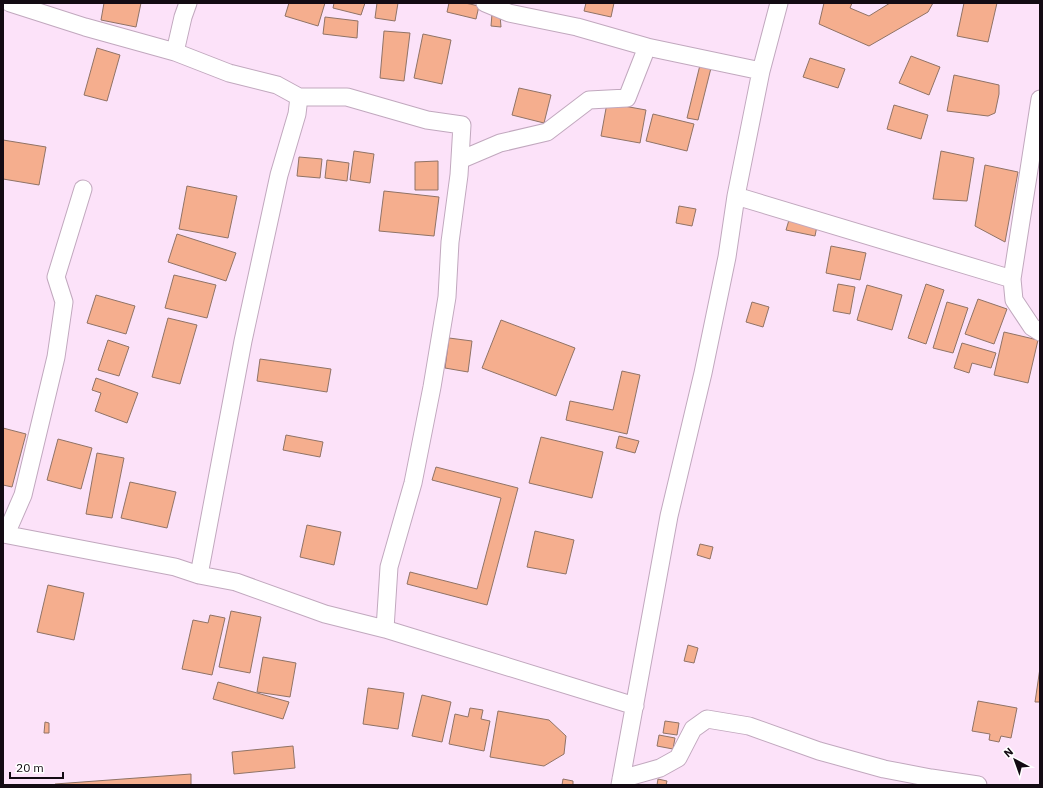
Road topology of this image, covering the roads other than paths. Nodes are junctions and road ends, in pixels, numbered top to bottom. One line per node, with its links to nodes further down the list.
1 (10, 3): 6 (street)
2 (188, 3): 6 (street)
3 (485, 3): 5 (street)
4 (779, 3): 7 (street)
5 (647, 47): 7 (street); 10 (street)
6 (175, 52): 8 (street)
7 (761, 71): 12 (street)
8 (298, 97): 10 (street); 16 (street)
9 (1040, 98): 13 (street)
10 (460, 160): 17 (street)
11 (83, 189): 15 (street)
12 (736, 196): 13 (street); 18 (street)
13 (1012, 279): 14 (street)
14 (1040, 332)
15 (4, 534): 16 (street)
16 (199, 575): 17 (street)
17 (385, 629): 18 (street)
18 (635, 706): 19 (street)
19 (620, 782): 20 (street)
20 (978, 785)

